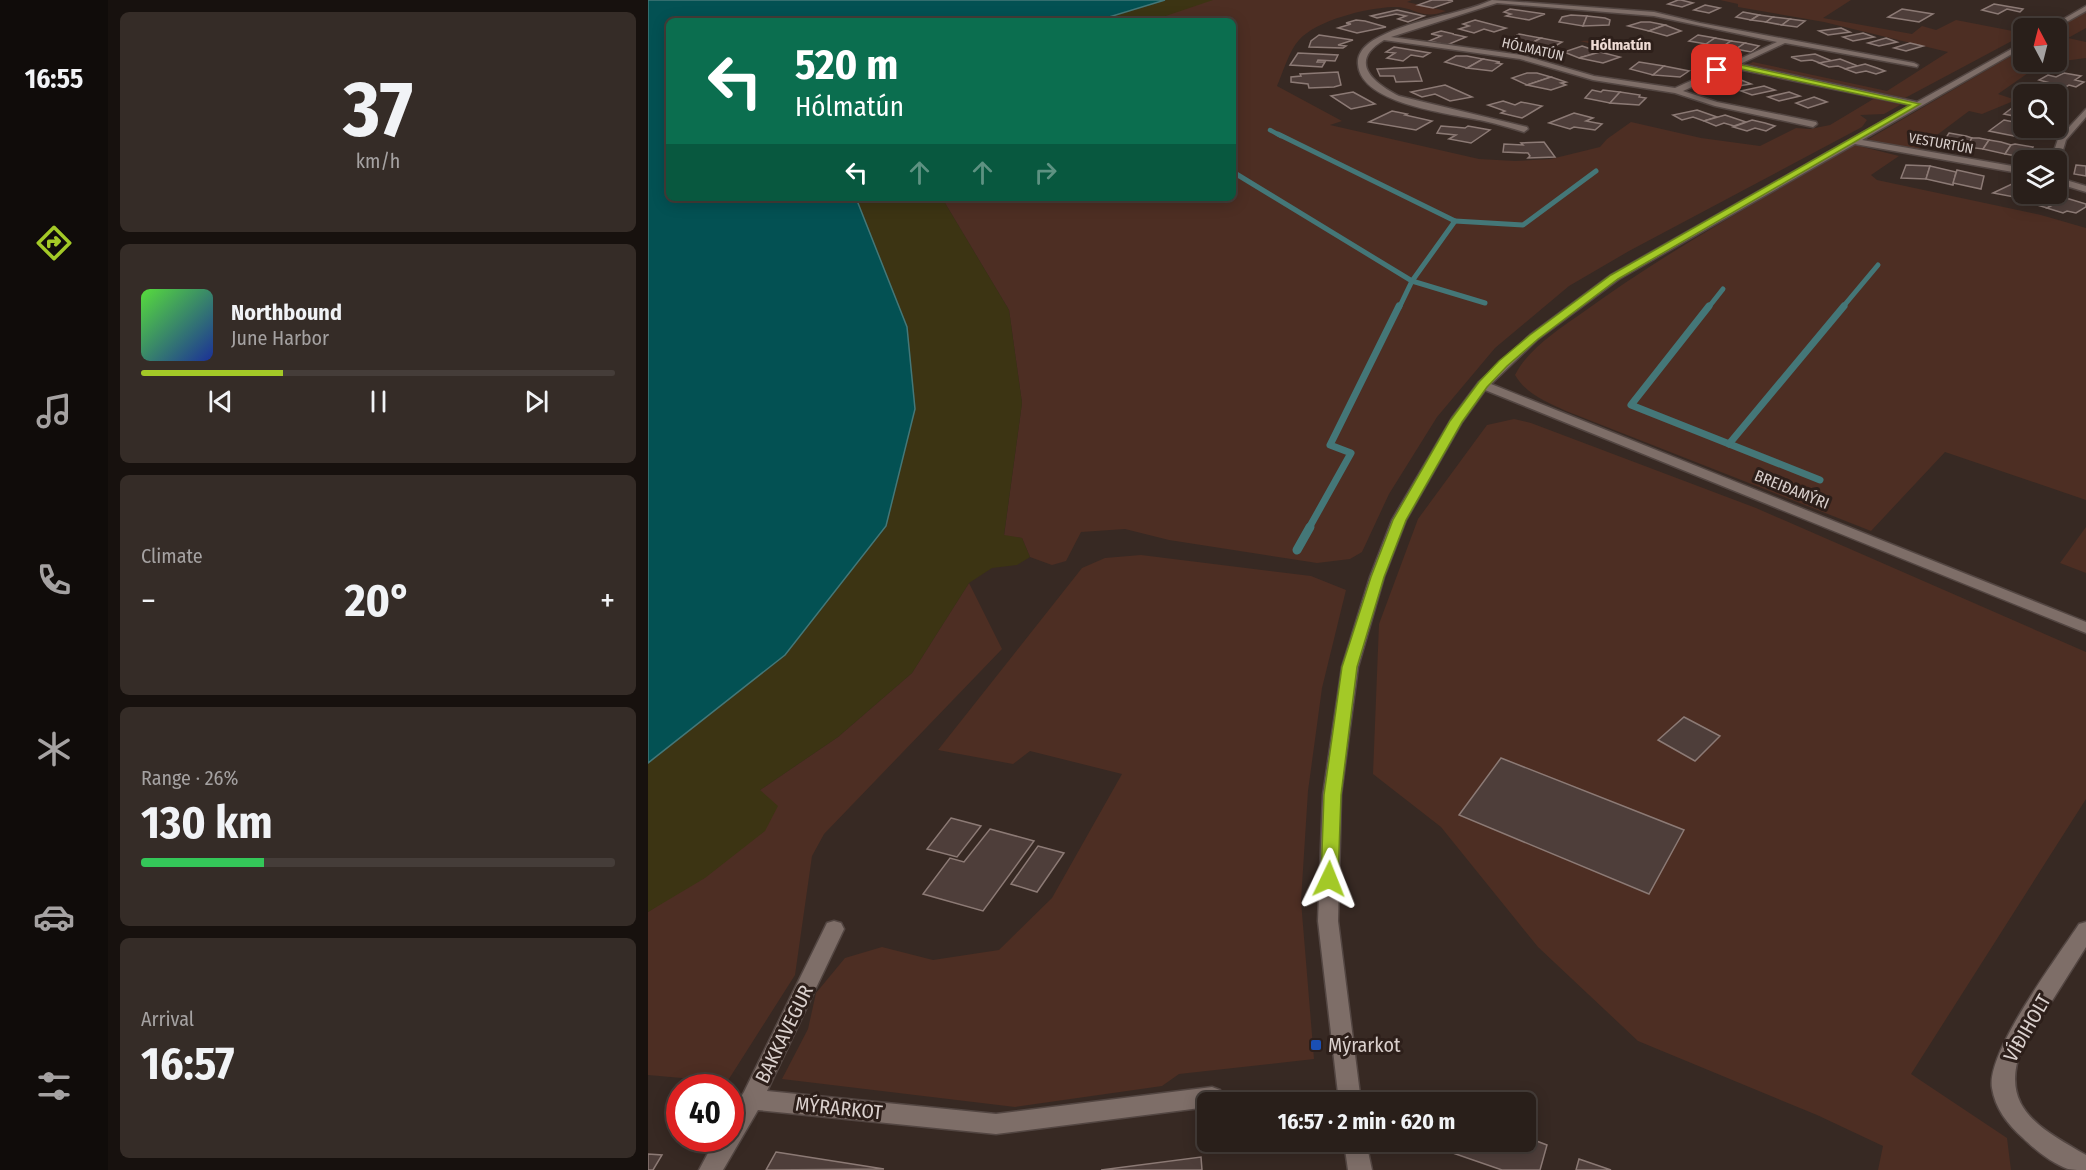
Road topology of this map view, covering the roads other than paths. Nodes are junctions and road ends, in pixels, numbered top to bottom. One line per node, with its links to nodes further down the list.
1 (1497, 0): 4 (street); 5 (street)
2 (2086, 8): 3 (street)
3 (2067, 19)
4 (1382, 38): 9 (street, HÓLMATÚN); 13 (street)
5 (1784, 40): 7 (street); 8 (street)
6 (2013, 51): 10 (street)
7 (1732, 65): 9 (street); 10 (street)
8 (1914, 65)
9 (1676, 91): 12 (street, HÓLMATÚN)
10 (1917, 104): 14 (street)
11 (2086, 112): 15 (street)
12 (1812, 124)
13 (1524, 129)
14 (1854, 141): 16 (street, VESTURTÚN); 19 (street)
15 (2058, 150)
16 (2013, 169)
17 (2067, 183): 18 (street)
18 (2086, 189)
19 (1483, 385): 20 (street, BREIÐAMÝRI); 23 (street)
20 (2086, 628)
21 (834, 929): 25 (street, BAKKAVEGUR)
22 (2086, 930): 29 (street, VÍÐIHOLT)
23 (1349, 1092)
24 (1197, 1098): 25 (street, MÝRARKOT)
25 (752, 1099): 26 (street, BAKKAVEGUR)
26 (744, 1113)
27 (721, 1152): 30 (street, BAKKAVEGUR)
28 (1357, 1152): 31 (street)
29 (2086, 1168)
30 (711, 1170)
31 (1360, 1170)

